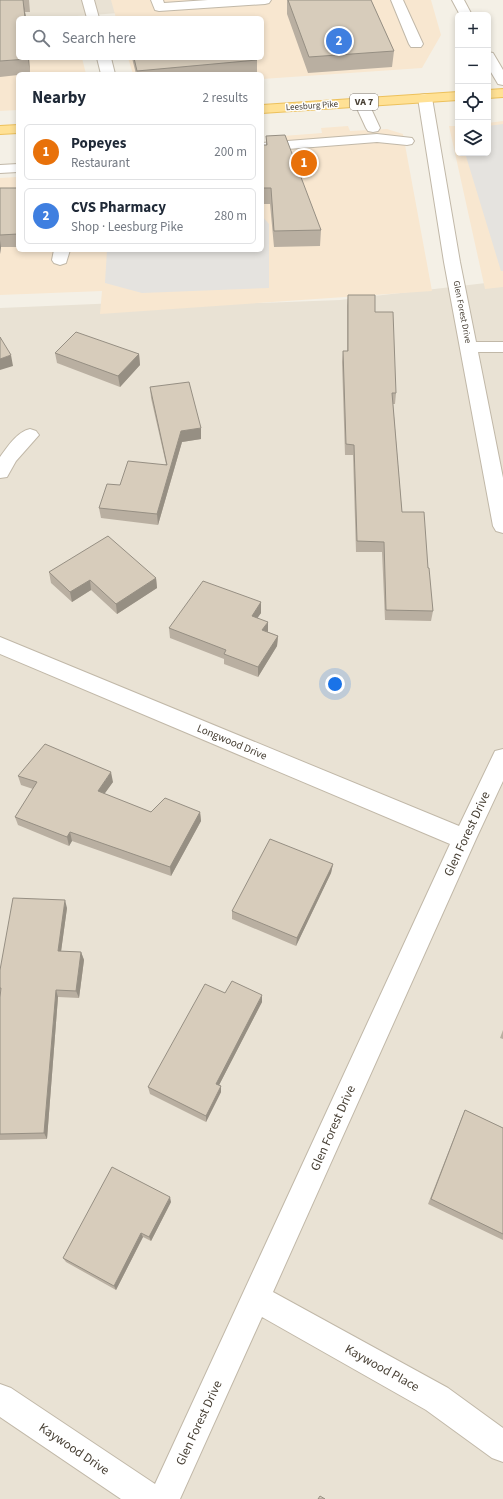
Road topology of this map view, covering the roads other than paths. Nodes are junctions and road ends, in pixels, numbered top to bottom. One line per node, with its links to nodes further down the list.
1 (88, 0): 7 (street)
2 (265, 0): 5 (street)
3 (397, 0): 8 (street)
4 (458, 0): 6 (street)
5 (159, 8)
6 (464, 12)
7 (92, 16)
8 (416, 44)
9 (104, 60): 11 (street)
10 (491, 61): 12 (street)
11 (108, 72)
12 (503, 81)
13 (503, 93): 14 (main road)
14 (491, 94)
15 (455, 96): 16 (main road, Leesburg Pike / VA 7)
16 (425, 98): 17 (main road, Leesburg Pike / VA 7); 27 (street, Glen Forest Drive)
17 (361, 102): 18 (main road, Leesburg Pike / VA 7); 20 (street)
18 (264, 109)
19 (16, 128): 21 (main road)
20 (374, 128)
21 (0, 130)
22 (407, 142): 23 (street)
23 (264, 147)
24 (16, 168): 25 (street)
25 (0, 169)
26 (503, 347): 27 (street)
27 (469, 348): 30 (street, Glen Forest Drive)
28 (30, 435): 29 (street)
29 (0, 472)
30 (503, 526)
31 (0, 645): 33 (street, Longwood Drive)
32 (503, 758): 33 (street, Glen Forest Drive)
33 (464, 840): 34 (street, Glen Forest Drive)
34 (256, 1298): 36 (street, Kaywood Place); 38 (street, Glen Forest Drive)
35 (0, 1399): 37 (street, Kaywood Drive)
36 (503, 1447)
37 (149, 1499)
38 (164, 1499)

